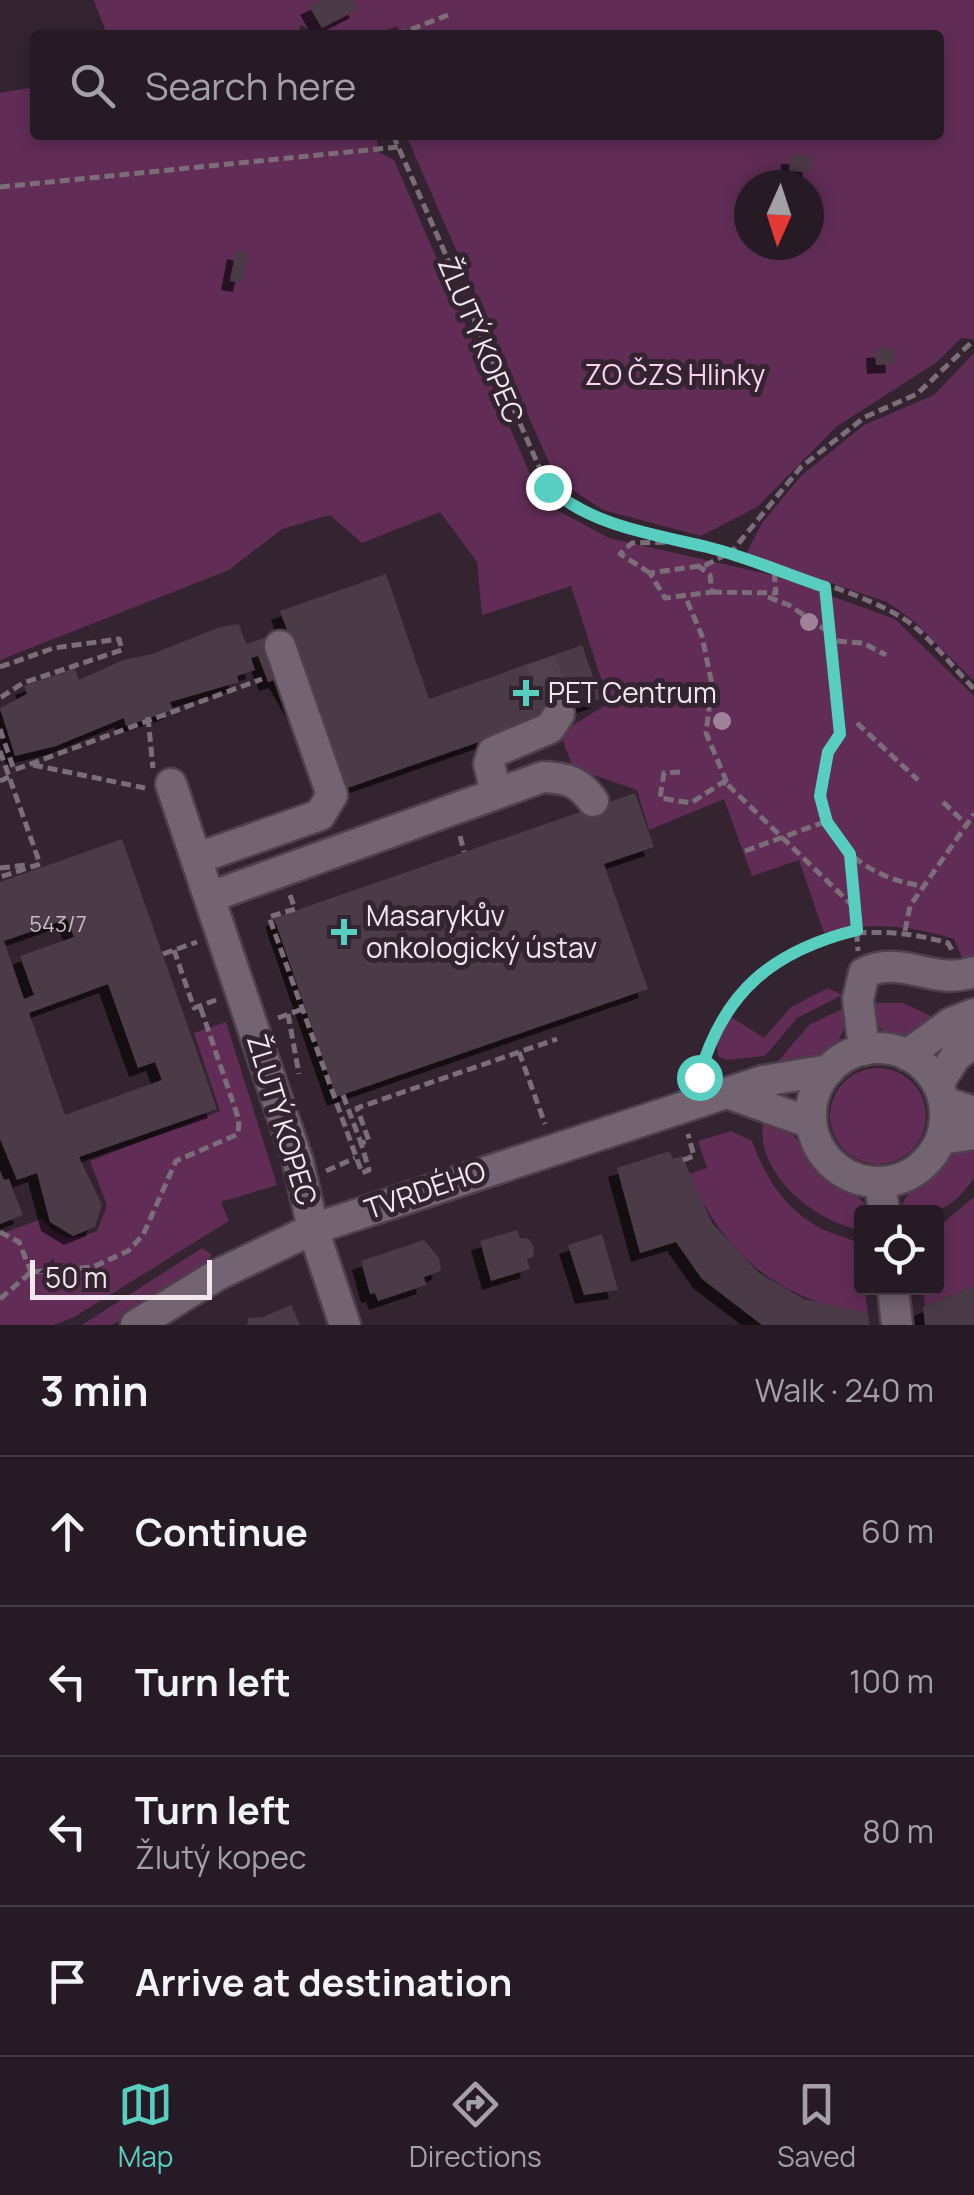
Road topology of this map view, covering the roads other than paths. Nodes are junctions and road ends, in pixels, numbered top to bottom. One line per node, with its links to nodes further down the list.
1 (280, 646): 6 (street)
2 (559, 714): 4 (street)
3 (159, 782): 6 (street, ŽLUTÝ KOPEC)
4 (496, 793): 5 (street); 7 (street)
5 (592, 801)
6 (198, 858): 7 (street, ŽLUTÝ KOPEC)
7 (210, 897): 22 (street, ŽLUTÝ KOPEC)
8 (974, 972): 11 (street)
9 (974, 1014): 12 (street)
10 (974, 1042): 14 (street)
11 (864, 1050): 12 (street); 13 (street)
12 (907, 1055): 14 (street)
13 (829, 1070): 15 (street, TVRDÉHO); 17 (street)
14 (941, 1093): 16 (street); 19 (street)
15 (730, 1094): 17 (street); 22 (street, TVRDÉHO)
16 (974, 1112)
17 (811, 1123): 20 (street)
18 (974, 1134): 19 (street)
19 (941, 1139): 20 (street)
20 (880, 1182): 21 (street)
21 (883, 1205)
22 (314, 1229): 25 (street, TVRDÉHO); 26 (street, ŽLUTÝ KOPEC)
23 (894, 1295): 24 (street)
24 (896, 1322)
25 (136, 1325)
26 (345, 1325)

